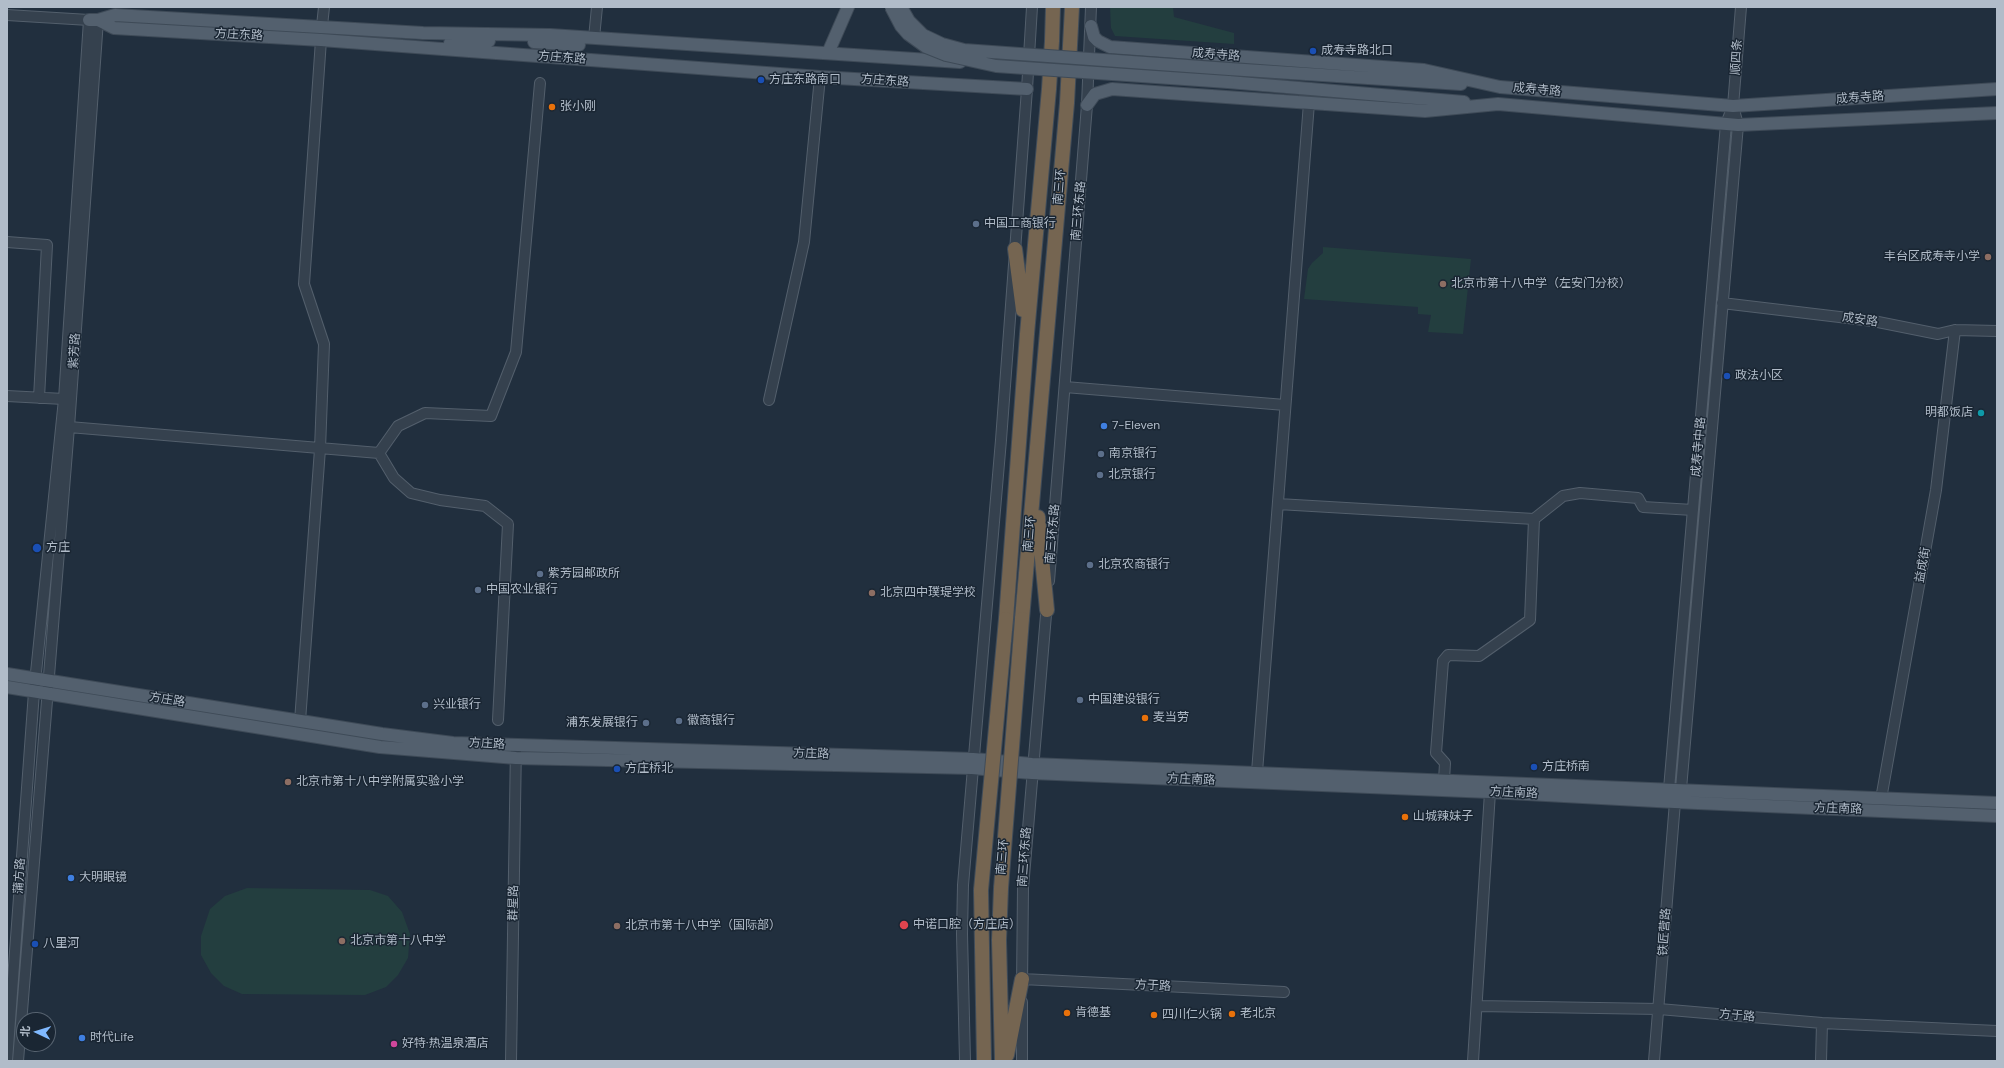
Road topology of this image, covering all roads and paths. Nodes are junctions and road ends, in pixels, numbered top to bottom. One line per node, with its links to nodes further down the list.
1 (324, 7): 13 (street)
2 (597, 7): 15 (street)
3 (848, 7): 18 (main road)
4 (891, 7): 20 (main road, bridge)
5 (901, 7): 24 (main road, bridge)
6 (1032, 7): 21 (street)
7 (1052, 7): 39 (highway, 南三环)
8 (1072, 7): 49 (highway, 南三环)
9 (1092, 7): 14 (street, 南三环东路)
10 (1741, 7): 31 (street, 顺四条)
11 (7, 15): 12 (street)
12 (93, 20): 13 (main road); 16 (main road, 方庄东路); 43 (street, 紫芳路); 46 (street, 紫芳路)
13 (322, 26): 15 (main road); 16 (main road)
14 (1091, 26): 19 (main road, 成寿寺路); 30 (street, 南三环东路)
15 (594, 38): 18 (main road)
16 (321, 40): 17 (main road, 方庄东路); 47 (street)
17 (417, 47): 20 (main road, bridge); 22 (main road, 方庄东路)
18 (828, 53): 21 (main road)
19 (1202, 54): 24 (main road, 成寿寺路); 27 (main road)
20 (996, 66): 29 (main road, bridge)
21 (1029, 66): 26 (street)
22 (820, 77): 26 (main road, 方庄东路); 44 (street)
23 (540, 84): 48 (street)
24 (1500, 87): 31 (main road, 成寿寺路)
25 (1997, 89): 31 (main road, 成寿寺路)
26 (1027, 90): 35 (street)
27 (1199, 95): 28 (main road, 成寿寺路); 30 (main road, 成寿寺路)
28 (1308, 103): 29 (main road, 成寿寺路); 45 (street)
29 (1498, 104): 33 (main road, 成寿寺路)
30 (1087, 105): 40 (street, 南三环东路)
31 (1733, 106): 33 (street, 成寿寺中路)
32 (1997, 114): 33 (main road, 成寿寺路)
33 (1732, 125): 36 (street, 成寿寺中路); 51 (street, 成寿寺中路)
34 (7, 242): 42 (street)
35 (1015, 249): 39 (highway); 64 (street)
36 (1722, 303): 37 (street, 成安路); 68 (street, 成寿寺中路)
37 (1956, 330): 38 (street, 成安路); 70 (street, 益成街)
38 (1997, 331)
39 (1027, 334): 84 (highway, 南三环, bridge)
40 (1065, 387): 45 (street); 53 (street, 南三环东路)
41 (7, 396): 42 (street)
42 (39, 398): 43 (street)
43 (64, 399): 55 (street, 紫芳路)
44 (769, 400)
45 (1285, 405): 50 (street)
46 (69, 427): 47 (street); 56 (street, 紫芳路)
47 (320, 449): 48 (street); 61 (street)
48 (379, 453): 60 (street)
49 (1035, 481): 53 (highway); 85 (highway, 南三环, bridge)
50 (1278, 504): 52 (street); 66 (street)
51 (1693, 510): 52 (street); 68 (street, 成寿寺中路)
52 (1534, 519): 67 (street)
53 (1047, 610): 65 (street, 南三环东路)
54 (7, 674): 55 (main road, 方庄路)
55 (35, 678): 56 (main road, 方庄路); 58 (street, 蒲方路)
56 (48, 681): 59 (street, 蒲方路); 61 (main road, 方庄路)
57 (7, 687): 58 (main road, 方庄路)
58 (34, 692): 59 (main road, 方庄路); 80 (street, 蒲方路)
59 (47, 694): 63 (main road, 方庄路); 81 (street, 蒲方路)
60 (498, 720)
61 (300, 721): 62 (main road, 方庄路)
62 (516, 745): 63 (street, 群星路); 64 (main road, 方庄路)
63 (516, 758): 64 (main road, 方庄路); 82 (street, 群星路)
64 (972, 764): 65 (main road); 83 (street)
65 (1032, 769): 66 (main road, 方庄南路); 69 (main road, 方庄南路); 74 (street, 南三环东路)
66 (1257, 772): 67 (main road, 方庄南路)
67 (1444, 780): 68 (main road, 方庄南路)
68 (1675, 789): 70 (main road, 方庄南路); 71 (street, 成寿寺中路)
69 (1490, 792): 71 (main road, 方庄南路); 76 (street)
70 (1881, 799): 72 (main road, 方庄南路)
71 (1675, 802): 73 (main road, 方庄南路); 77 (street, 铁匠营路)
72 (1997, 803)
73 (1997, 816)
74 (1022, 979): 75 (street, 方于路); 86 (highway); 87 (street, 南三环东路)
75 (1284, 992)
76 (1477, 1006): 77 (street, 方于路); 88 (street)
77 (1659, 1009): 78 (street, 方于路); 89 (street, 铁匠营路)
78 (1822, 1024): 79 (street, 方于路); 90 (street)
79 (1997, 1031)
80 (7, 1061)
81 (18, 1061)
82 (511, 1061)
83 (966, 1061)
84 (984, 1061)
85 (1002, 1061)
86 (1006, 1061)
87 (1022, 1061)
88 (1472, 1061)
89 (1654, 1061)
90 (1821, 1061)

